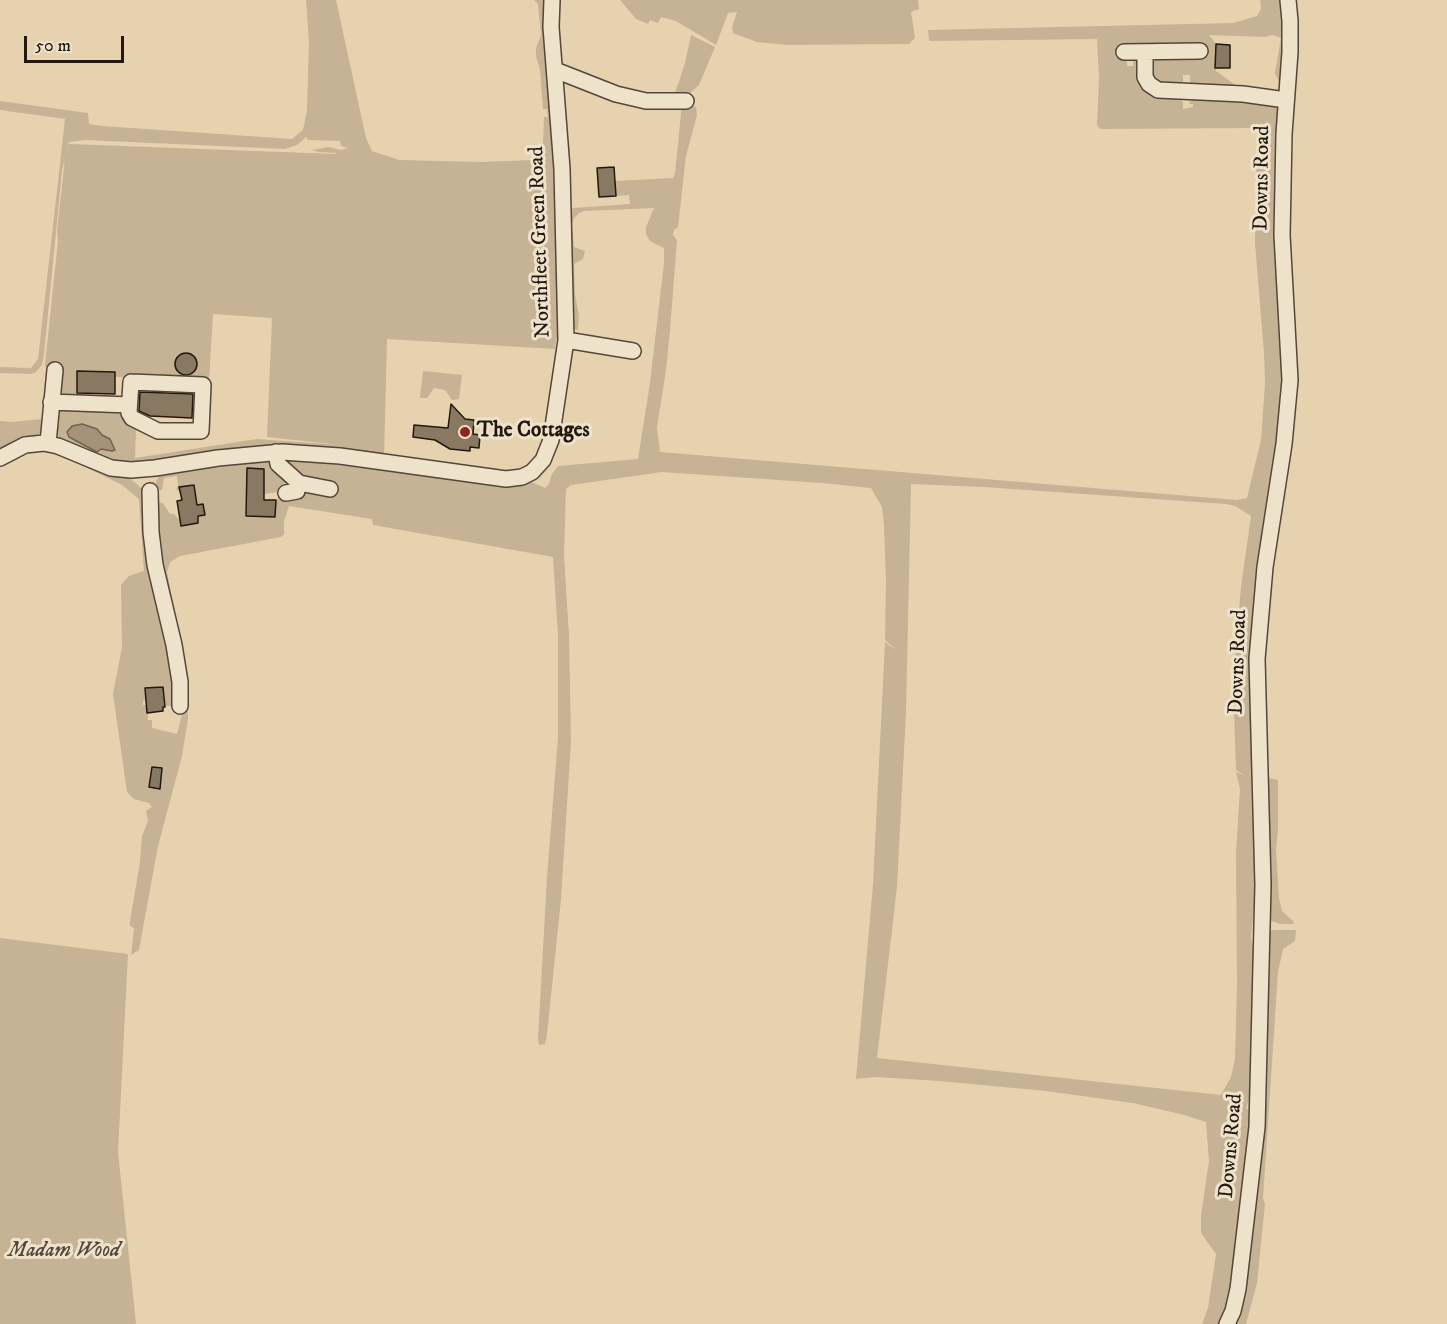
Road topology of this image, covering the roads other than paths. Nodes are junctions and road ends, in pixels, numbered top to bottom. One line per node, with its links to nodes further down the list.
1 (552, 0): 6 (street, Northfleet Green Road)
2 (1288, 0): 7 (street, Downs Road)
3 (1200, 51): 5 (street)
4 (1124, 52): 5 (street)
5 (1145, 52): 7 (street)
6 (555, 70): 8 (street); 9 (street, Northfleet Green Road)
7 (1286, 100): 24 (street, Downs Road)
8 (686, 101)
9 (566, 340): 10 (street); 15 (street, Northfleet Green Road)
10 (633, 351)
11 (55, 370): 12 (street)
12 (51, 402): 13 (street); 14 (street)
13 (129, 405): 13 (street)
14 (48, 443): 16 (street); 18 (street, Northfleet Green Road)
15 (276, 452): 17 (street, Northfleet Green Road); 19 (street)
16 (0, 458)
17 (154, 468): 18 (street, Northfleet Green Road); 22 (street)
18 (132, 470): 22 (street)
19 (299, 483): 20 (street); 21 (street)
20 (330, 489)
21 (286, 493)
22 (153, 497): 23 (street)
23 (180, 706)
24 (1227, 1324)

